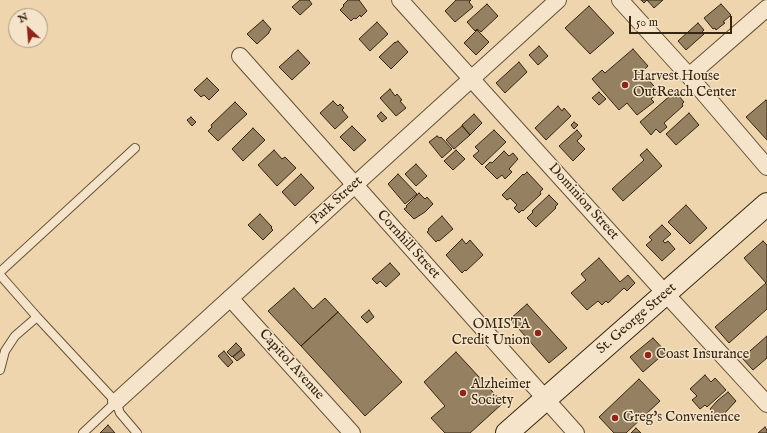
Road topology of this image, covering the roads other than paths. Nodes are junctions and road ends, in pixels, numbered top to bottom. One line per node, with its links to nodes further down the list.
1 (400, 0): 7 (street, Dominion Street)
2 (558, 0): 7 (street, Park Street)
3 (620, 0): 6 (street)
4 (767, 8): 6 (street)
5 (240, 56): 10 (street, Cornhill Street)
6 (689, 76): 9 (street)
7 (472, 78): 10 (street, Park Street); 14 (street, Dominion Street)
8 (135, 148): 12 (lane)
9 (767, 167)
10 (355, 185): 15 (street, Park Street); 18 (street, Cornhill Street)
11 (767, 204): 14 (main road, St. George Street)
12 (0, 272)
13 (0, 275): 16 (lane)
14 (666, 294): 18 (main road, St. George Street); 20 (street, Dominion Street)
15 (230, 298): 19 (street, Park Street); 23 (street, Capitol Avenue)
16 (37, 317): 17 (lane); 19 (lane)
17 (0, 370)
18 (545, 399): 24 (main road, St. George Street); 25 (street, Cornhill Street)
19 (116, 402): 21 (lane); 22 (lane)
20 (767, 404)
21 (83, 433)
22 (137, 433)
23 (352, 433)
24 (507, 433)
25 (576, 433)

